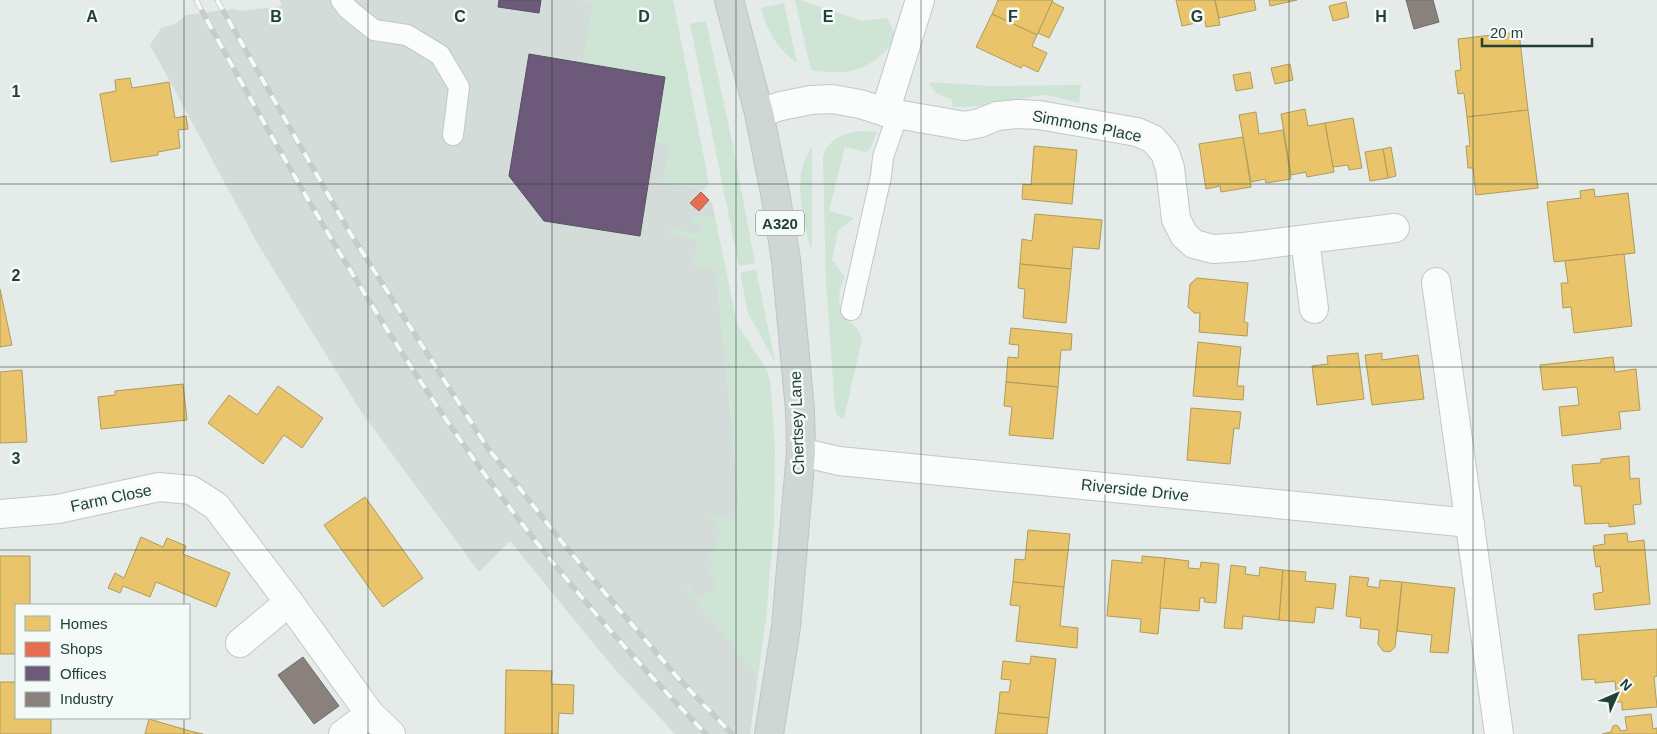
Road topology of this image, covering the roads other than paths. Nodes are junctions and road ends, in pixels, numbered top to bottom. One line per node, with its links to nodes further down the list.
1 (341, 0): 6 (lane)
2 (729, 0): 4 (main road, Chertsey Lane / A320)
3 (920, 0): 5 (street)
4 (759, 113): 5 (street); 12 (main road, Chertsey Lane / A320)
5 (891, 113): 8 (street, Simmons Place); 11 (lane)
6 (453, 135)
7 (1395, 228): 8 (street, Simmons Place)
8 (1305, 240): 10 (street)
9 (1436, 282): 14 (street)
10 (1314, 309)
11 (851, 310)
12 (801, 452): 14 (street, Riverside Drive); 20 (main road, Chertsey Lane / A320)
13 (0, 514): 15 (street, Farm Close)
14 (1470, 523): 21 (street)
15 (290, 602): 16 (street); 17 (street, Farm Close)
16 (240, 643)
17 (370, 714): 18 (street); 19 (street, Farm Close)
18 (343, 734)
19 (391, 734)
20 (769, 734)
21 (1500, 734)

